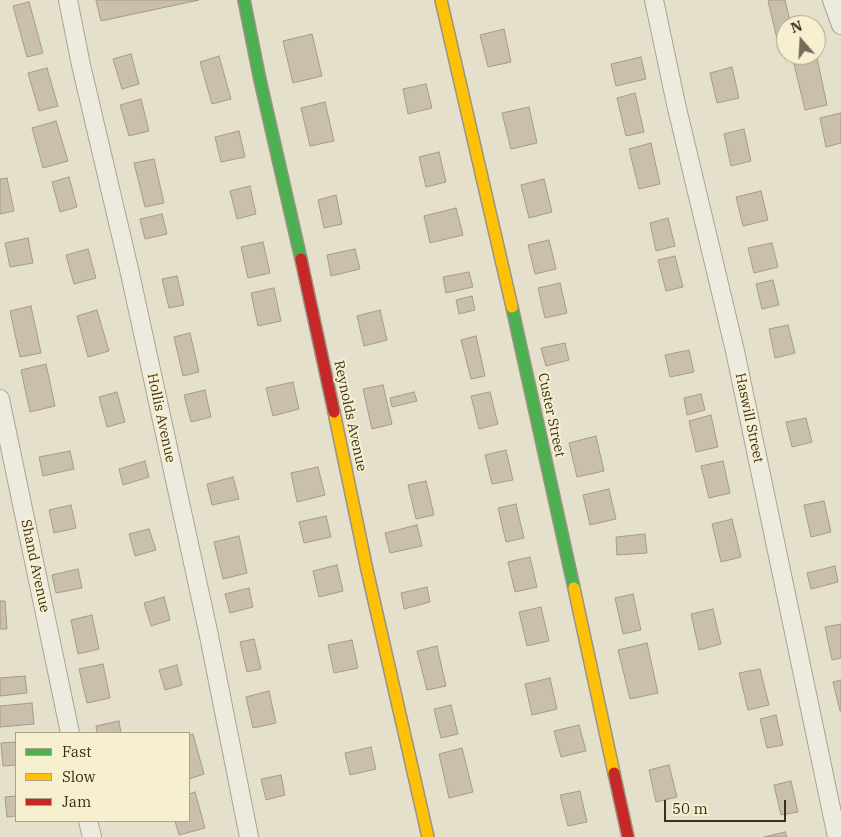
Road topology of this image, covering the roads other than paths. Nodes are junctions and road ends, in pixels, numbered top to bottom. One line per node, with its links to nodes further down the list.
1 (68, 0): 11 (street, Hollis Avenue)
2 (244, 0): 12 (street, Reynolds Avenue)
3 (442, 0): 13 (street, Custer Street)
4 (654, 0): 14 (street, Haswill Street)
5 (832, 0): 6 (street)
6 (841, 25)
7 (0, 399): 8 (street, Shand Avenue)
8 (70, 732)
9 (88, 822): 10 (street)
10 (92, 837)
11 (249, 837)
12 (428, 837)
13 (628, 837)
14 (837, 837)

